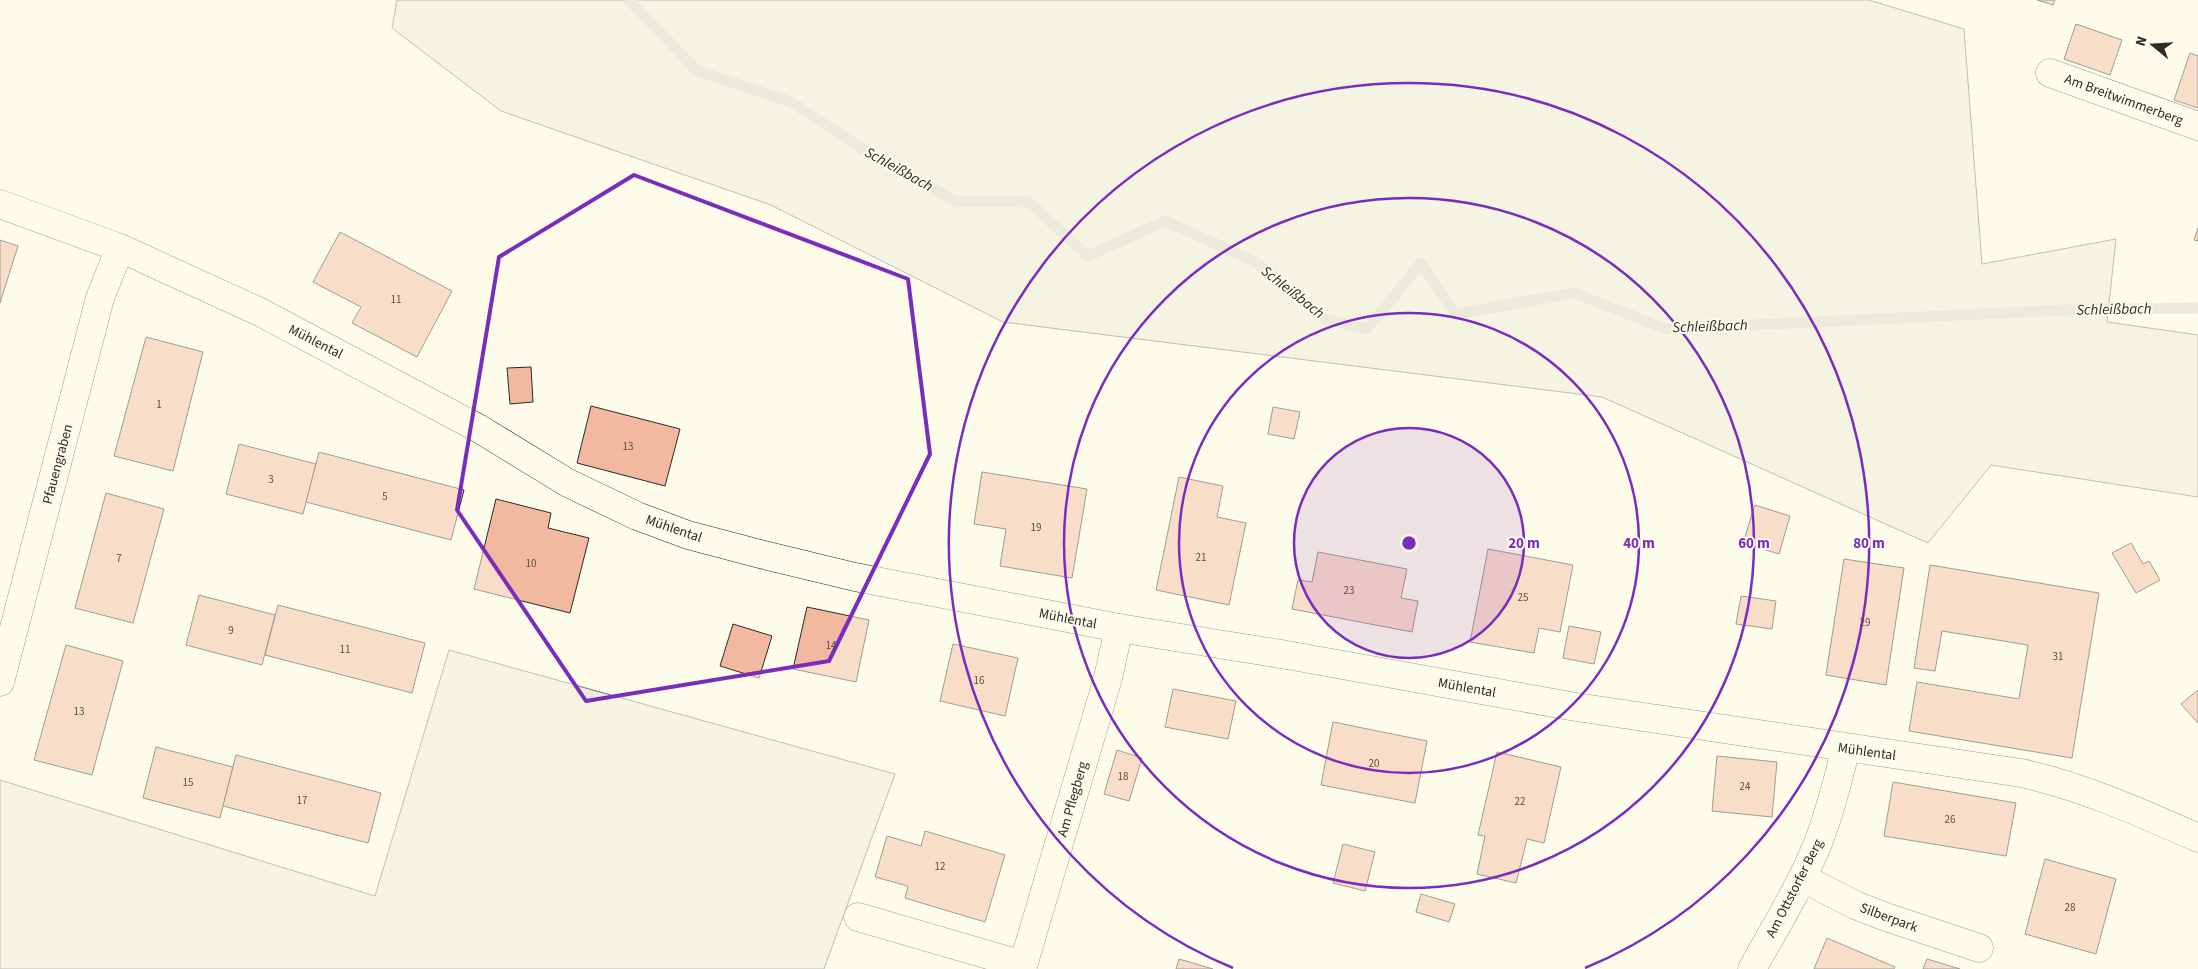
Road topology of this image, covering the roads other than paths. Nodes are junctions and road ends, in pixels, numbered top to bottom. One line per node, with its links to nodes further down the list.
1 (2050, 73): 2 (street, Am Breitwimmerberg)
2 (2198, 126)
3 (0, 204): 4 (street, Mühlental)
4 (120, 248): 5 (street, Mühlental); 6 (street, Pfauengraben)
5 (1119, 628): 7 (street, Mühlental); 12 (street, Am Pflegberg)
6 (0, 682)
7 (1846, 748): 8 (street, Mühlental); 9 (street, Am Ottstorfer Berg)
8 (2198, 838)
9 (1802, 878): 11 (street, Silberpark); 13 (street, Am Ottstorfer Berg)
10 (858, 916): 12 (street)
11 (1979, 948)
12 (1023, 967)
13 (1752, 969)

